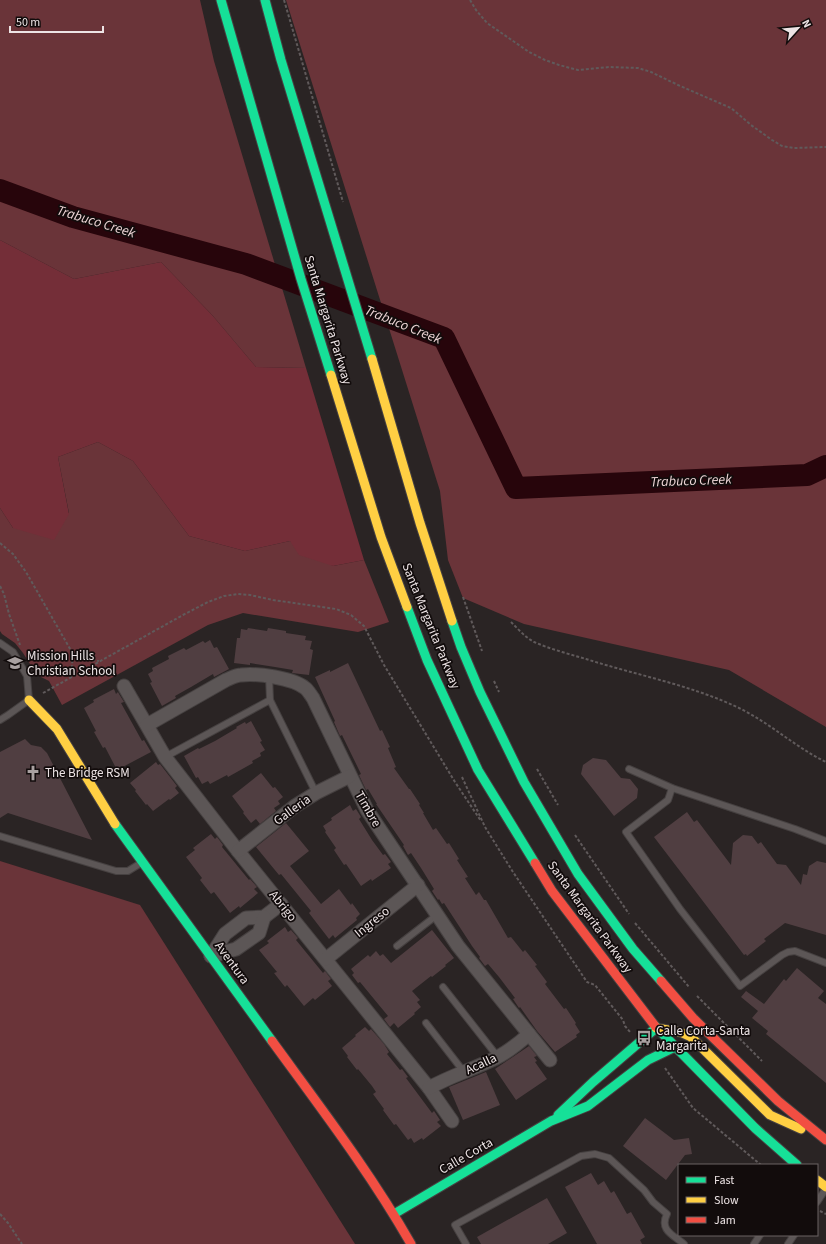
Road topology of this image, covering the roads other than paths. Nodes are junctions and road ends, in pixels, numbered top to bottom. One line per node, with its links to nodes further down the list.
1 (221, 0): 29 (main road, Santa Margarita Parkway)
2 (265, 0): 38 (main road, Santa Margarita Parkway)
3 (0, 643): 6 (lane)
4 (269, 676): 7 (lane); 9 (street, Timbre); 12 (street, Timbre)
5 (124, 686): 9 (street, Abrigo)
6 (29, 700): 8 (lane); 18 (main road, Aventura)
7 (270, 700): 10 (lane); 14 (lane)
8 (0, 720)
9 (147, 725): 10 (street, Abrigo)
10 (165, 757): 17 (street, Abrigo)
11 (629, 769): 13 (lane)
12 (350, 776): 14 (street, Galleria); 19 (street, Timbre)
13 (672, 788): 16 (lane); 26 (lane)
14 (316, 793): 17 (street, Galleria)
15 (0, 836): 18 (lane)
16 (826, 841)
17 (238, 852): 20 (street, Abrigo)
18 (142, 862): 24 (main road, Aventura)
19 (418, 885): 21 (street, Timbre); 25 (street, Ingreso)
20 (281, 904): 22 (street); 25 (street, Abrigo)
21 (438, 915): 23 (lane); 30 (street, Timbre)
22 (264, 917): 24 (street); 24 (street)
23 (397, 946)
24 (211, 956): 43 (main road, Aventura)
25 (326, 959): 35 (street, Abrigo)
26 (826, 963)
27 (443, 987): 32 (lane)
28 (426, 1023): 34 (lane)
29 (656, 1028): 31 (main road, Santa Margarita Parkway); 37 (main road, Calle Corta); 38 (main road)
30 (529, 1034): 32 (street, Acalla); 33 (street, Timbre)
31 (675, 1047): 37 (main road, Calle Corta); 39 (main road, Santa Margarita Parkway)
32 (498, 1057): 34 (street, Acalla)
33 (550, 1060)
34 (464, 1072): 35 (street, Acalla)
35 (429, 1088): 36 (street, Abrigo)
36 (452, 1121)
37 (551, 1121): 43 (main road, Calle Corta)
38 (826, 1140)
39 (796, 1164)
40 (818, 1181): 41 (main road)
41 (826, 1188): 42 (lane)
42 (818, 1200)
43 (394, 1214): 44 (main road, Aventura)
44 (411, 1244)
45 (466, 1244): 46 (lane)
46 (684, 1244)

